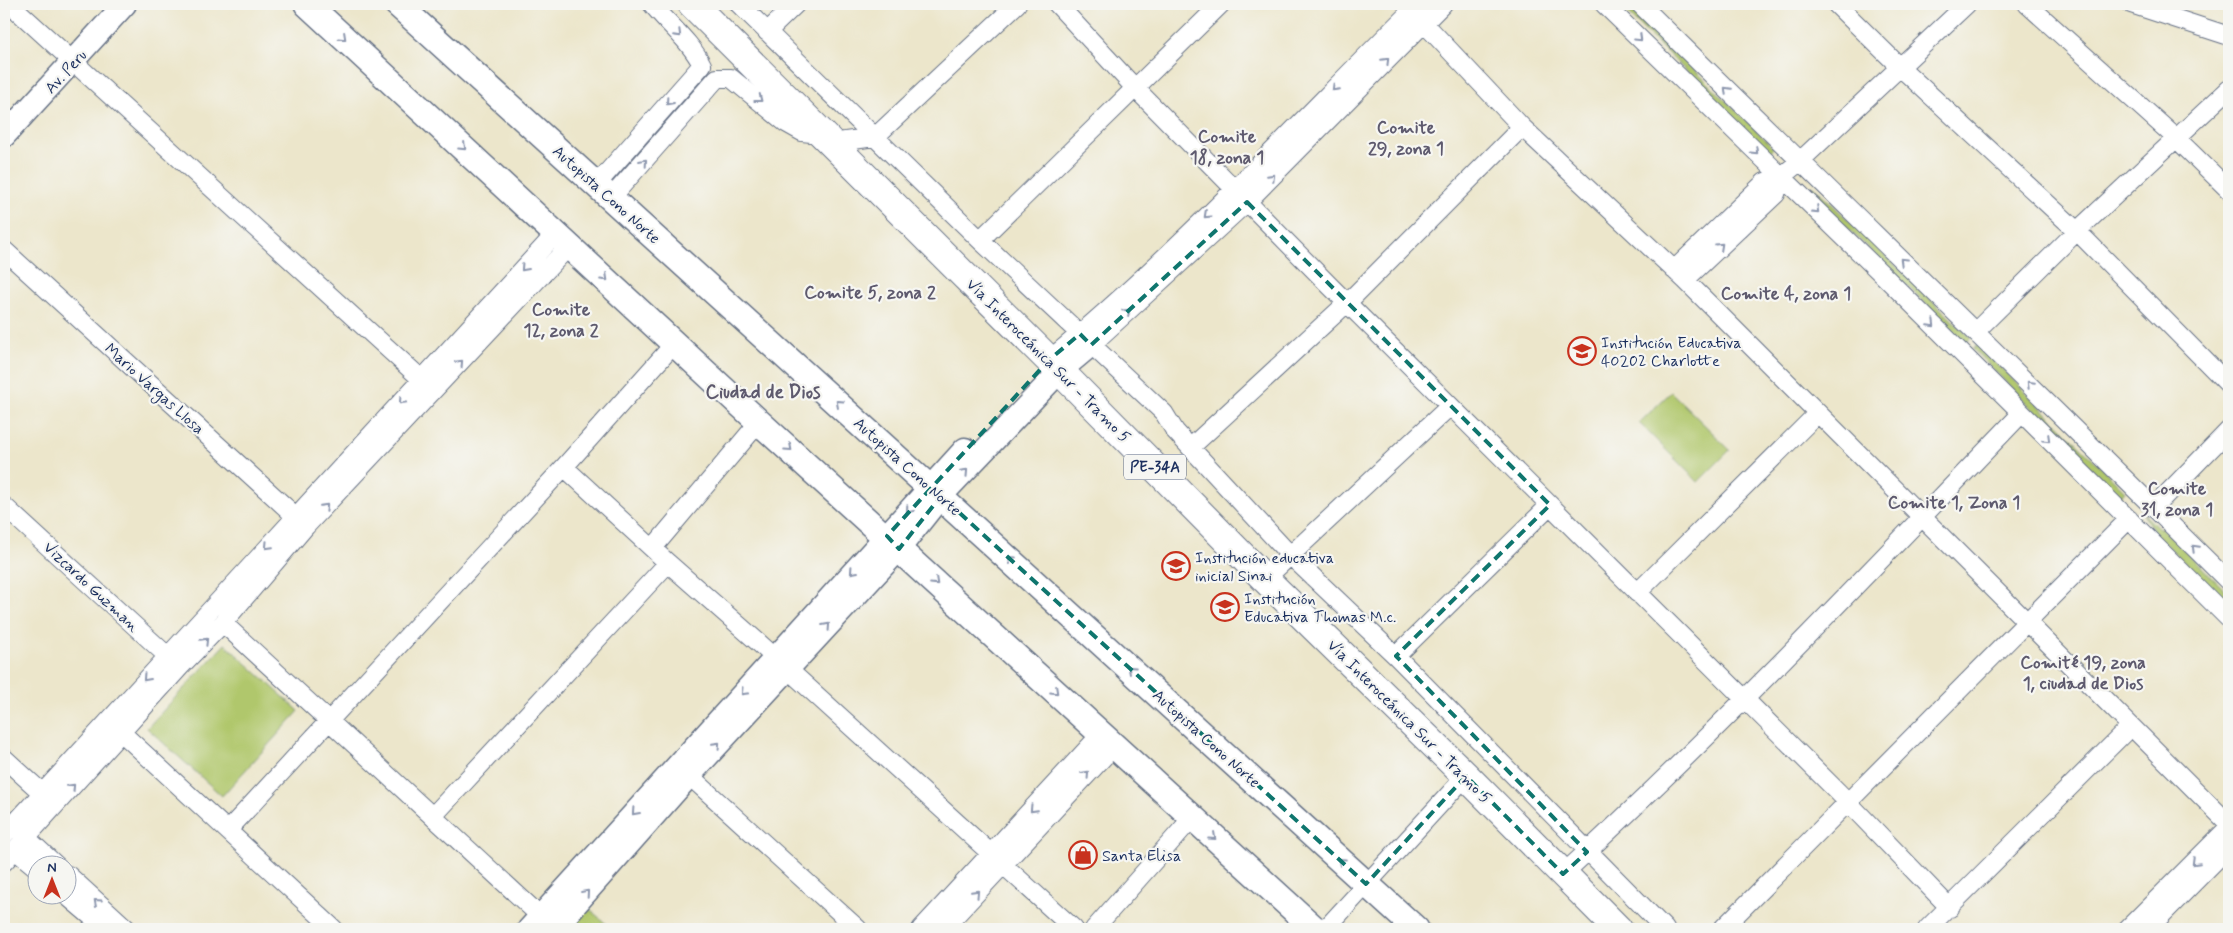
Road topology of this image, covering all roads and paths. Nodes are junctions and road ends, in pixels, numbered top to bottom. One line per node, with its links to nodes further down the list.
1 (10, 4): 23 (street)
2 (125, 4): 23 (street, Av. Peru)
3 (307, 4): 38 (main road, one-way to 38)
4 (397, 4): 35 (main road, Autopista Cono Norte)
5 (652, 4): 35 (street, one-way to 35)
6 (692, 4): 31 (highway, Vía Interoceánica Sur - Tramo 5 / PE-34A)
7 (739, 4): 21 (street)
8 (796, 4): 21 (street)
9 (1016, 4): 29 (street)
10 (1057, 4): 25 (street)
11 (1221, 4): 25 (street)
12 (1443, 4): 20 (street)
13 (1604, 4): 33 (street, one-way to 33)
14 (1640, 4): 32 (street, one-way to 14)
15 (1836, 4): 24 (street)
16 (1966, 4): 24 (street)
17 (2027, 4): 30 (street)
18 (2130, 4): 19 (street)
19 (2165, 9): 22 (street)
20 (1415, 10): 27 (street); 36 (street)
21 (767, 32): 29 (street)
22 (2229, 36)
23 (74, 62): 28 (street, Av. Peru); 47 (street)
24 (1900, 68): 32 (street); 37 (street)
25 (1135, 88): 36 (street); 39 (street)
26 (2229, 89): 30 (street)
27 (1522, 127): 41 (street); 42 (street)
28 (4, 136)
29 (875, 138): 31 (street); 39 (street)
30 (2176, 138): 34 (street); 37 (street)
31 (827, 139): 35 (street, one-way to 31); 46 (highway, Vía Interoceánica Sur - Tramo 5 / PE-34A)
32 (1800, 162): 33 (street); 43 (street, one-way to 32)
33 (1781, 177): 41 (street); 51 (street, one-way to 51)
34 (2229, 190)
35 (604, 191): 56 (main road, Autopista Cono Norte, one-way to 35)
36 (1241, 195): 42 (street); 44 (street)
37 (2077, 231): 43 (street); 48 (street)
38 (563, 239): 45 (main road, one-way to 45); 47 (street)
39 (980, 240): 44 (street)
40 (4, 250): 62 (street, Mario Vargas Llosa)
41 (1679, 275): 50 (street)
42 (1348, 302): 49 (street); 54 (street)
43 (1976, 331): 59 (street, one-way to 43)
44 (1086, 340): 46 (street); 54 (street)
45 (675, 343): 52 (main road); 55 (street)
46 (1055, 365): 56 (street); 67 (highway, Vía Interoceánica Sur - Tramo 5 / PE-34A)
47 (428, 385): 62 (street)
48 (2229, 385)
49 (1449, 406): 57 (street); 65 (street)
50 (1818, 413): 60 (street); 69 (street)
51 (2022, 414): 60 (street); 61 (street, one-way to 61)
52 (759, 422): 63 (main road, one-way to 63); 64 (street)
53 (2229, 430): 59 (street)
54 (1191, 447): 65 (street)
55 (564, 467): 64 (street); 78 (street)
56 (936, 491): 63 (street); 100 (main road, Autopista Cono Norte, one-way to 56)
57 (1550, 505): 69 (street); 74 (street)
58 (4, 506): 73 (street, Vizcardo Guzman)
59 (2154, 507): 68 (street, one-way to 59)
60 (1923, 519): 72 (street); 77 (street)
61 (2130, 519): 70 (street); 72 (street)
62 (301, 521): 71 (street); 73 (street, one-way to 73)
63 (893, 542): 75 (street); 81 (main road, one-way to 81)
64 (653, 548): 66 (street)
65 (1290, 556): 67 (street); 74 (street)
66 (668, 564): 75 (street); 87 (street)
67 (1265, 579): 84 (highway, Vía Interoceánica Sur - Tramo 5 / PE-34A)
68 (2229, 582)
69 (1637, 592): 77 (street)
70 (2229, 619)
71 (223, 623): 76 (street, one-way to 71); 78 (street)
72 (2028, 623): 79 (street); 86 (street)
73 (167, 655): 76 (street, Vizcardo Guzman); 85 (street, one-way to 85)
74 (1396, 656): 94 (street)
75 (782, 664): 83 (street); 96 (street)
76 (180, 667): 80 (street)
77 (1744, 699): 86 (street); 94 (street)
78 (329, 720): 87 (street); 91 (street)
79 (2131, 726): 89 (street); 102 (street)
80 (122, 733): 85 (street, one-way to 80); 91 (street)
81 (1107, 740): 88 (main road); 96 (street)
82 (4, 758): 85 (street)
83 (684, 770): 103 (street); 108 (street)
84 (1466, 776): 98 (highway, Vía Interoceánica Sur - Tramo 5 / PE-34A); 100 (street)
85 (49, 799): 92 (street)
86 (1849, 802): 102 (street); 116 (street)
87 (433, 816): 103 (street)
88 (1192, 818): 104 (main road, one-way to 104); 112 (street)
89 (2229, 824)
90 (2229, 827): 118 (street, one-way to 118)
91 (228, 830): 107 (street)
92 (12, 842): 95 (street); 97 (street)
93 (2229, 847): 119 (street)
94 (1588, 852): 98 (street); 115 (street)
95 (38, 856)
96 (998, 858): 109 (street); 110 (street, one-way to 96); 111 (street)
97 (28, 859)
98 (1563, 874): 114 (highway, Vía Interoceánica Sur - Tramo 5 / PE-34A)
99 (78, 884): 106 (street, one-way to 99)
100 (1366, 884): 104 (street); 113 (main road, Autopista Cono Norte)
101 (78, 905): 105 (street)
102 (1950, 908): 117 (street)
103 (544, 926)
104 (1322, 928)
105 (106, 929)
106 (127, 929)
107 (334, 929)
108 (858, 929)
109 (921, 929)
110 (943, 929)
111 (1074, 929)
112 (1094, 929)
113 (1416, 929)
114 (1618, 929)
115 (1665, 929)
116 (1722, 929)
117 (1928, 929)
118 (2127, 929)
119 (2148, 929)

